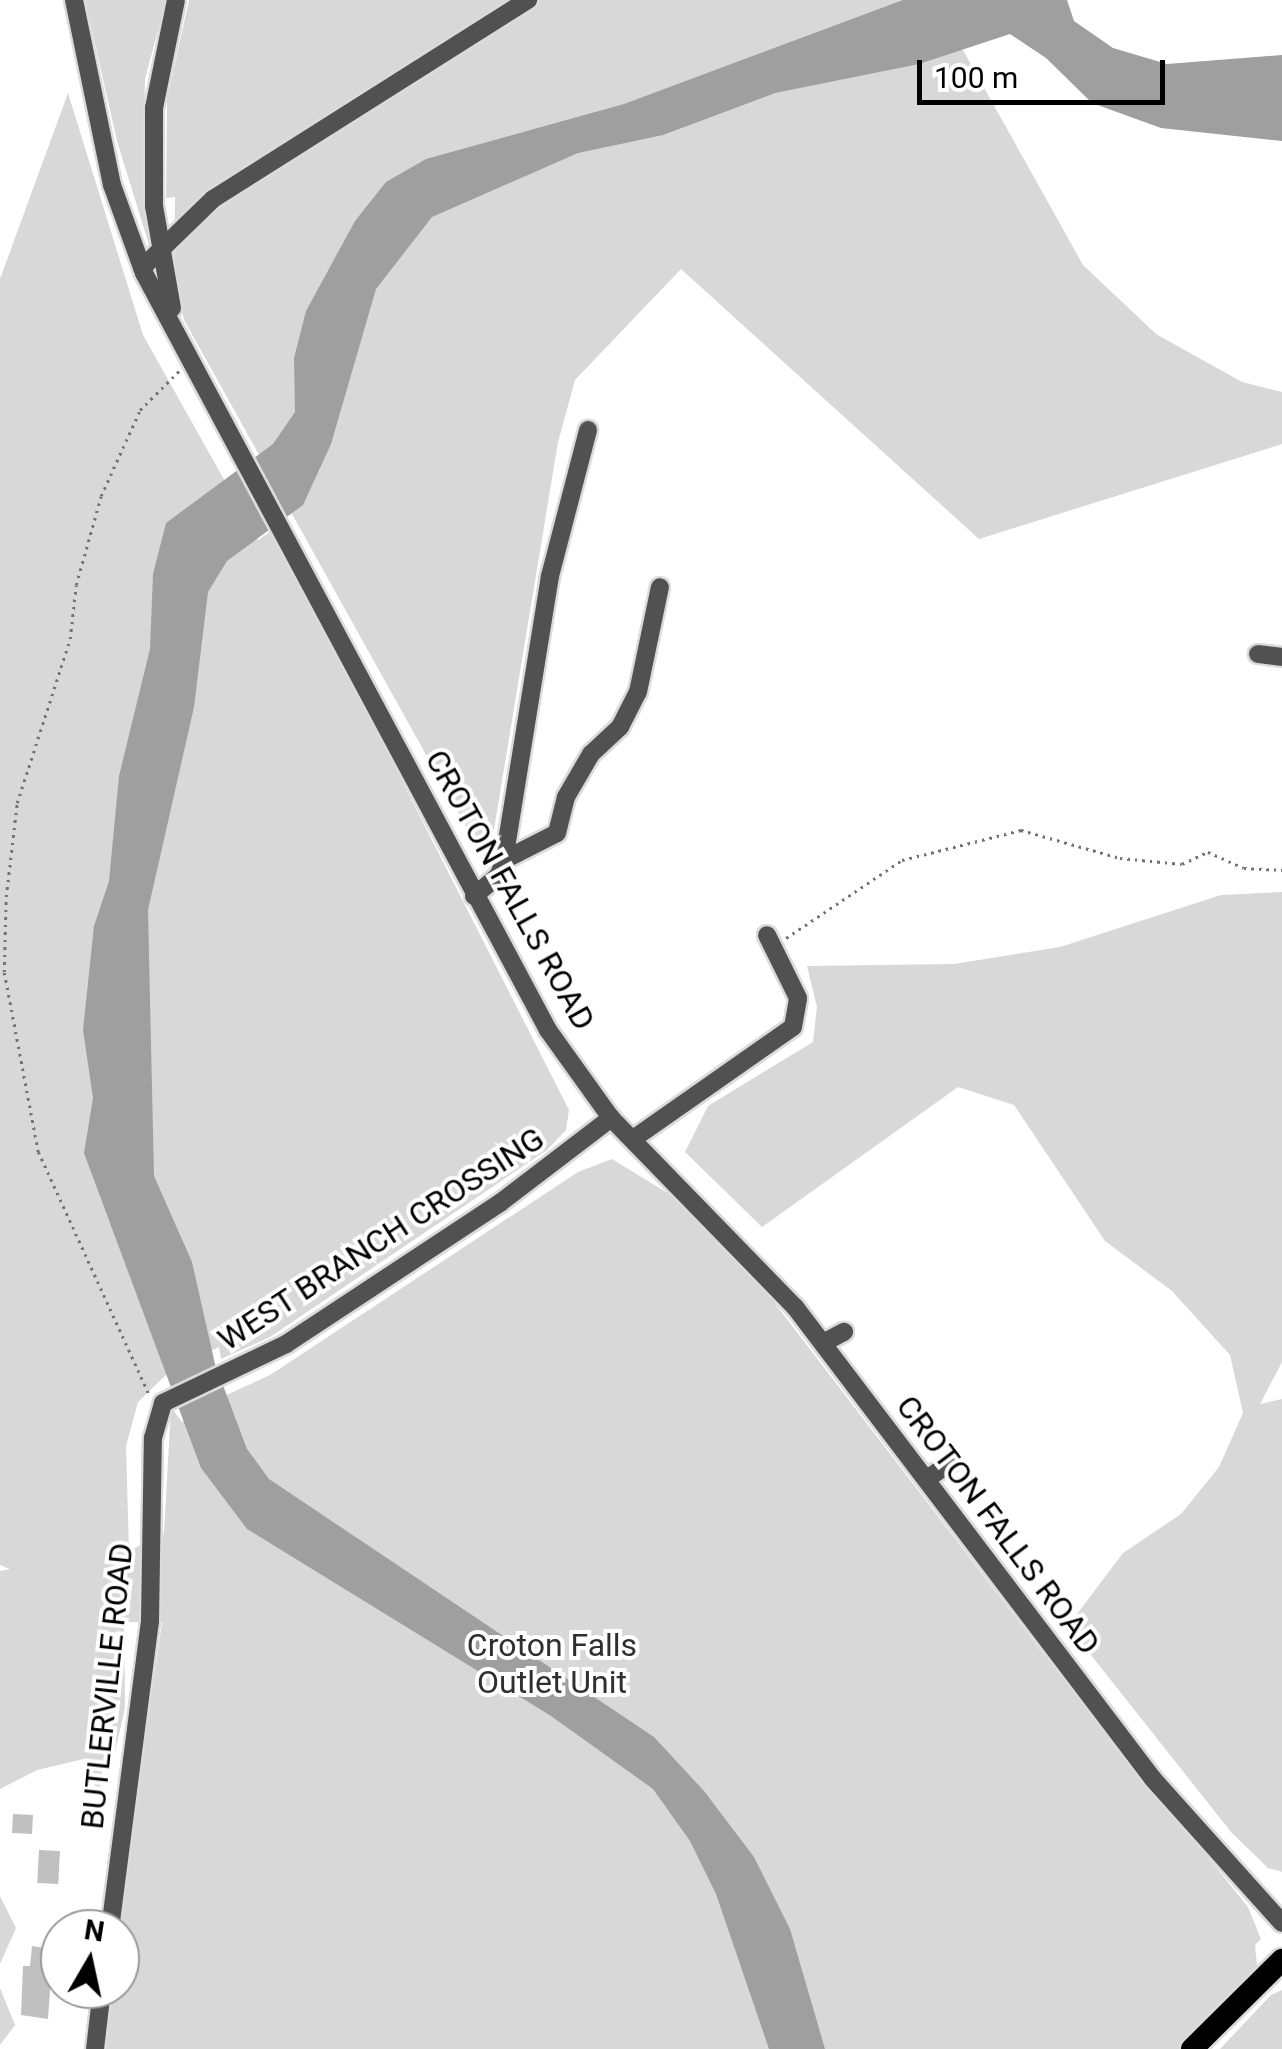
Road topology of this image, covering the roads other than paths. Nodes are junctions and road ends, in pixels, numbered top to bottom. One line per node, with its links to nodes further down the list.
1 (74, 0): 5 (street, CROTON FALLS ROAD)
2 (176, 0): 4 (street)
3 (528, 0): 4 (street)
4 (160, 254): 5 (street); 6 (street)
5 (142, 268): 6 (street, CROTON FALLS ROAD)
6 (180, 337): 12 (street, CROTON FALLS ROAD)
7 (588, 430): 11 (street)
8 (660, 587): 11 (street)
9 (1258, 654): 10 (street)
10 (1282, 657)
11 (504, 860): 12 (street)
12 (474, 896): 14 (street, CROTON FALLS ROAD)
13 (770, 941): 15 (street)
14 (612, 1118): 15 (street, CROTON FALLS ROAD); 18 (street, WEST BRANCH CROSSING)
15 (633, 1138): 17 (street, CROTON FALLS ROAD)
16 (844, 1332): 17 (street)
17 (822, 1343): 20 (street, CROTON FALLS ROAD)
18 (158, 1412): 21 (street, BUTLERVILLE ROAD)
19 (953, 1461): 20 (street)
20 (928, 1479): 22 (street, CROTON FALLS ROAD)
21 (113, 1909)
22 (1282, 1924)
23 (1282, 1960): 26 (main road)
24 (100, 2009): 25 (street)
25 (95, 2049)
26 (1192, 2049)

